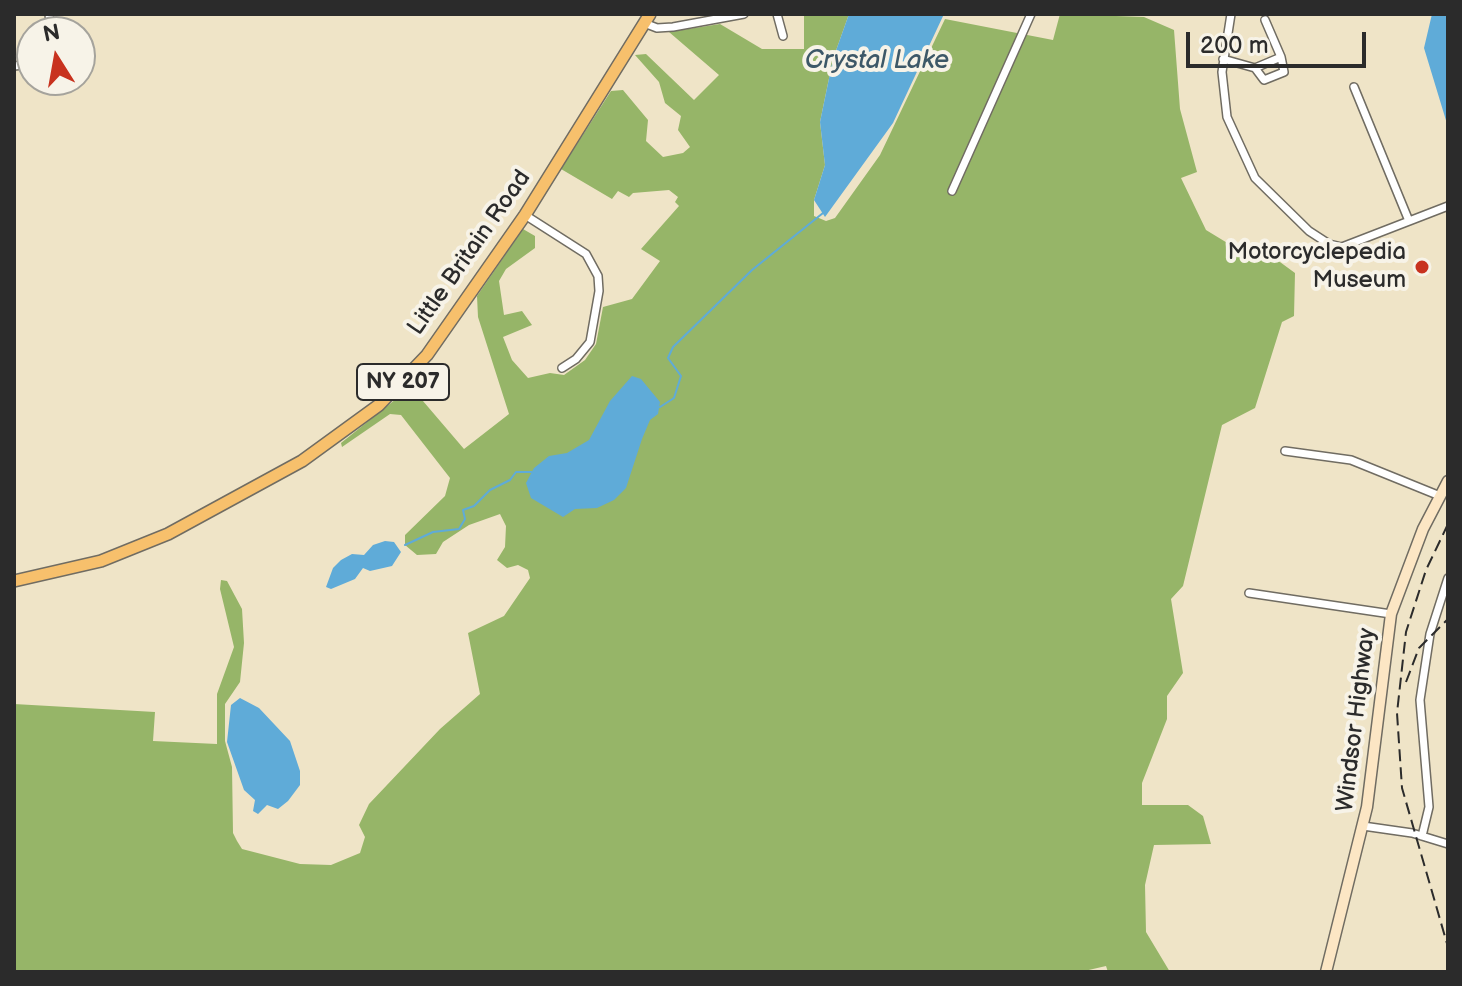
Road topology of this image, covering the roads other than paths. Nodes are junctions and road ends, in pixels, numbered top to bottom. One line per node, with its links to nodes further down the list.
1 (744, 14): 5 (street)
2 (777, 14): 7 (street)
3 (1031, 14): 12 (street)
4 (1231, 14): 9 (street)
5 (647, 18): 14 (main road, Little Britain Road / NY 207)
6 (1265, 20): 8 (street)
7 (783, 36)
8 (1281, 57): 10 (street); 10 (street)
9 (1223, 59): 10 (street); 15 (street)
10 (1255, 68)
11 (1354, 87): 15 (street)
12 (952, 191)
13 (1448, 206): 15 (street)
14 (525, 215): 16 (street); 21 (main road, Little Britain Road / NY 207)
15 (1409, 221)
16 (562, 368)
17 (1285, 451): 19 (street)
18 (1448, 481): 19 (main road, Windsor Highway)
19 (1440, 496): 23 (main road, Windsor Highway)
20 (1448, 578): 25 (street)
21 (14, 581)
22 (1249, 593): 23 (street)
23 (1391, 614): 24 (main road, Windsor Highway)
24 (1363, 826): 25 (street); 27 (main road, Windsor Highway)
25 (1422, 836): 26 (street)
26 (1448, 844)
27 (1326, 972)

